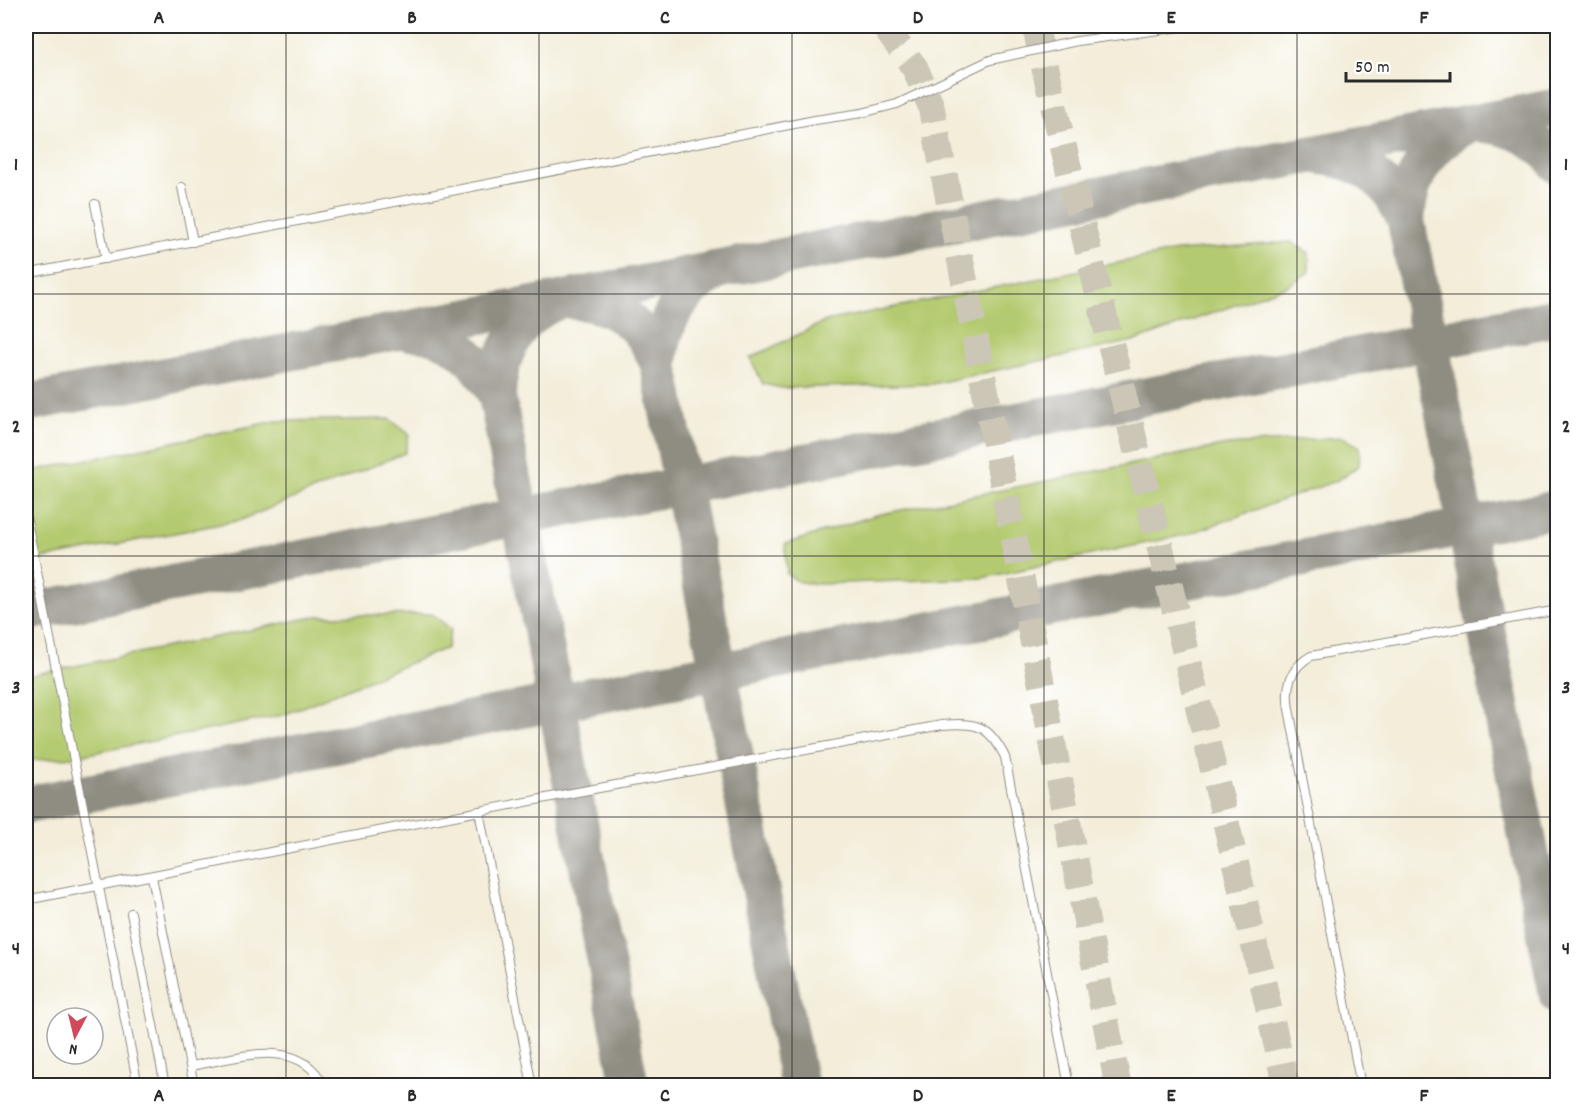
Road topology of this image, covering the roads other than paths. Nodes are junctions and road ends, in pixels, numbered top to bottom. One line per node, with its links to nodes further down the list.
1 (1189, 26): 4 (lane)
2 (182, 187): 4 (lane)
3 (95, 204): 5 (lane)
4 (193, 242): 5 (lane)
5 (105, 259): 6 (lane)
6 (26, 274)
7 (26, 516): 11 (lane)
8 (1557, 610): 21 (lane)
9 (479, 811): 10 (lane); 19 (lane); 20 (lane)
10 (152, 877): 11 (lane); 14 (lane)
11 (100, 885): 12 (lane); 15 (lane)
12 (26, 900)
13 (131, 914): 16 (lane)
14 (191, 1066): 17 (lane); 18 (lane)
15 (138, 1086)
16 (165, 1086)
17 (194, 1086)
18 (324, 1086)
19 (532, 1086)
20 (1069, 1086)
21 (1361, 1086)

